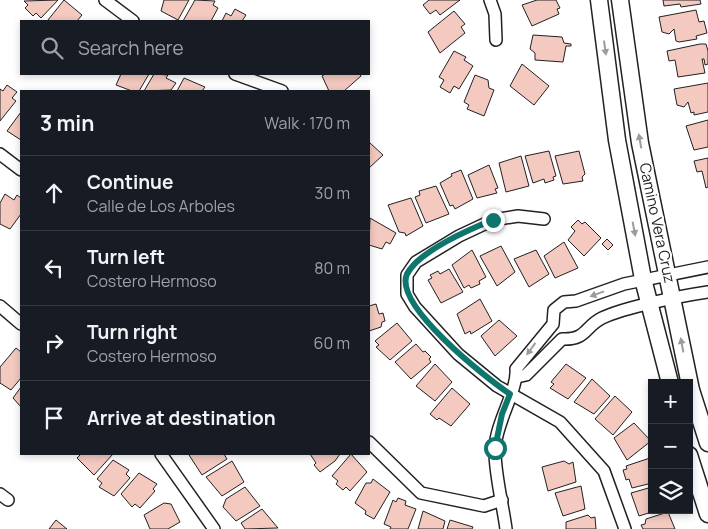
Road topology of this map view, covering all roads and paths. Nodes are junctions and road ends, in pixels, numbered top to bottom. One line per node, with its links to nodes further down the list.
1 (105, 0): 5 (street)
2 (490, 0): 6 (street)
3 (599, 0): 14 (main road, Camino Vera Cruz, one-way to 14)
4 (620, 0): 13 (main road, Camino Vera Cruz, one-way to 4)
5 (132, 20)
6 (496, 40)
7 (238, 75): 8 (street)
8 (279, 90)
9 (0, 154): 10 (street)
10 (20, 169)
11 (544, 219): 24 (street)
12 (708, 267): 13 (street)
13 (668, 275): 14 (street); 16 (main road, Camino Vera Cruz)
14 (643, 279): 17 (main road, Camino Vera Cruz); 20 (street, one-way to 20)
15 (708, 292): 16 (street)
16 (673, 300): 17 (street); 26 (main road, Camino Vera Cruz, one-way to 16)
17 (650, 305): 21 (street); 23 (main road, Camino Vera Cruz)
18 (0, 306): 19 (street)
19 (20, 323)
20 (553, 324): 21 (street); 22 (street, one-way to 22)
21 (562, 340): 22 (street)
22 (517, 377): 24 (street)
23 (669, 379)
24 (510, 394): 29 (street); 33 (street)
25 (370, 443): 29 (street)
26 (708, 443)
27 (162, 455): 31 (street)
28 (693, 467): 30 (main road)
29 (502, 500): 32 (street)
30 (708, 514)
31 (214, 529)
32 (506, 529)
33 (625, 529)

